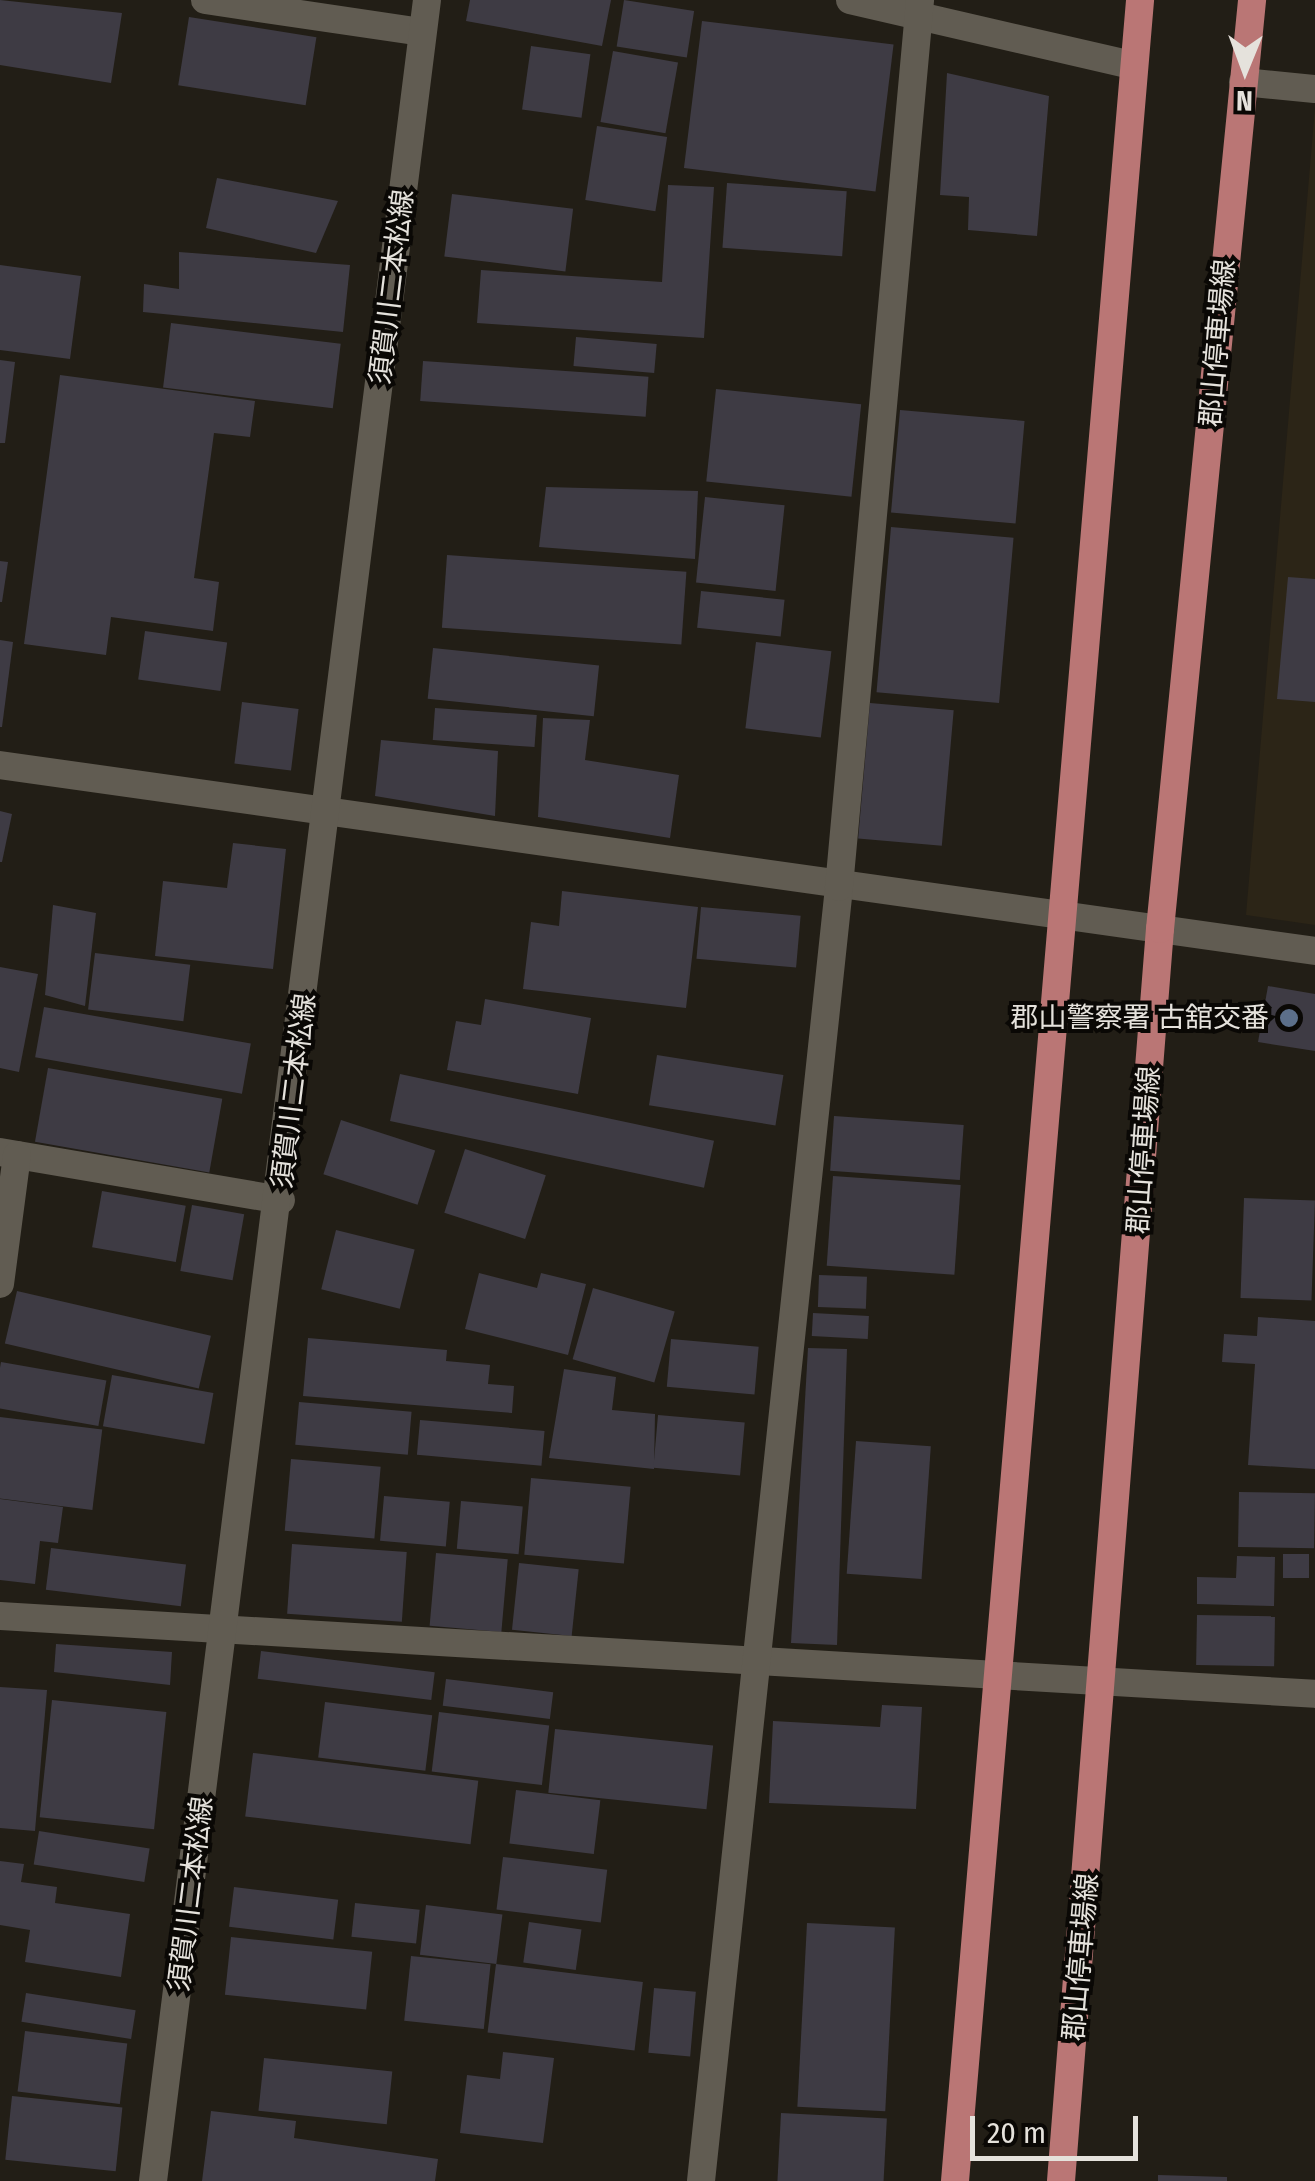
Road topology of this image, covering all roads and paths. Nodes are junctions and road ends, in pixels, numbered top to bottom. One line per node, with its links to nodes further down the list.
1 (206, 0): 7 (street)
2 (427, 0): 7 (street, 須賀川二本松線)
3 (850, 0): 6 (street)
4 (1140, 0): 8 (main road)
5 (1252, 0): 9 (main road, 郡山停車場線)
6 (919, 7): 8 (street); 13 (street)
7 (422, 32): 12 (street, 須賀川二本松線)
8 (1132, 66): 14 (main road)
9 (1242, 82): 10 (street); 15 (main road, 郡山停車場線)
10 (1315, 89)
11 (0, 765): 12 (street)
12 (330, 810): 13 (street); 18 (street, 須賀川二本松線)
13 (839, 887): 14 (street); 22 (street)
14 (1061, 920): 15 (street); 23 (main road)
15 (1160, 928): 16 (street); 24 (main road, 郡山停車場線)
16 (1315, 951)
17 (8, 1153): 18 (street); 19 (street)
18 (280, 1200): 21 (street, 須賀川二本松線)
19 (0, 1284)
20 (0, 1616): 21 (street)
21 (226, 1624): 22 (street); 26 (street, 須賀川二本松線)
22 (755, 1665): 23 (street); 27 (street)
23 (998, 1677): 24 (street); 28 (main road)
24 (1105, 1683): 25 (street); 29 (main road, 郡山停車場線)
25 (1315, 1694)
26 (154, 2181)
27 (701, 2181)
28 (955, 2181)
29 (1060, 2181)

